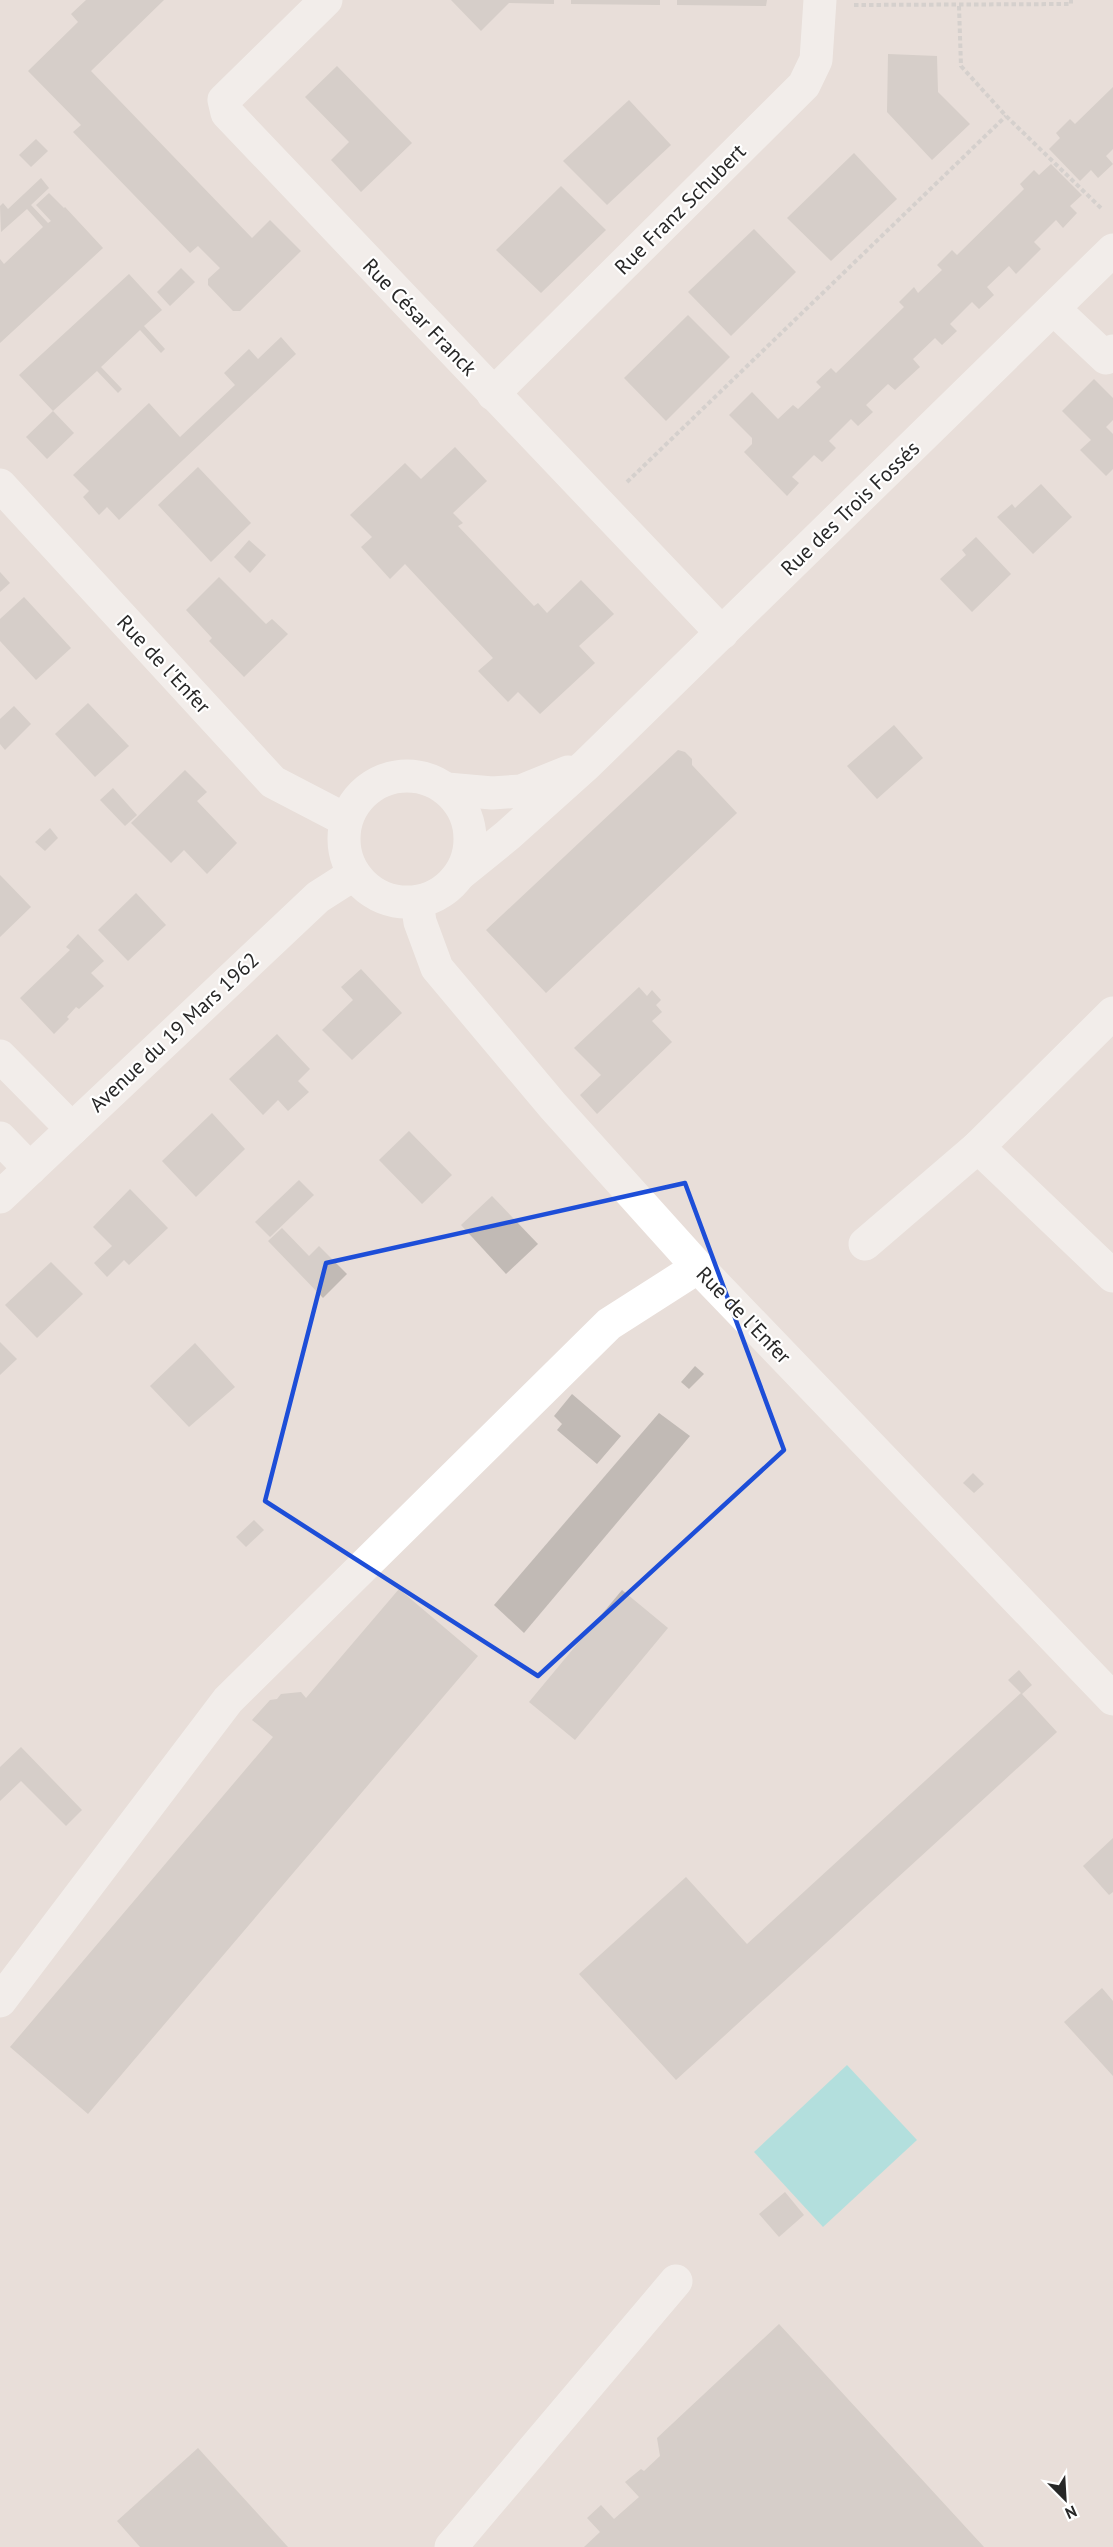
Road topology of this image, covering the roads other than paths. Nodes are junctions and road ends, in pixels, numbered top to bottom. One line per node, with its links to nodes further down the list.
1 (326, 0): 6 (street, Rue César Franck)
2 (820, 2): 6 (street, Rue Franz Schubert)
3 (1113, 250): 4 (street, Rue des Trois Fossés)
4 (1055, 310): 5 (street); 8 (street, Rue des Trois Fossés)
5 (1111, 358)
6 (494, 394): 8 (street, Rue César Franck)
7 (0, 485): 11 (street, Rue de l'Enfer)
8 (722, 633): 9 (street, Rue des Trois Fossés)
9 (586, 765): 10 (street, Rue des Trois Fossés); 13 (street, Rue des Trois Fossés)
10 (447, 789): 11 (street); 13 (street)
11 (346, 820): 12 (street)
12 (354, 874): 14 (street); 17 (street, Avenue du 19 Mars 1962)
13 (460, 874): 14 (street)
14 (417, 902): 23 (street, Rue de l'Enfer)
15 (1113, 1012): 19 (street)
16 (0, 1056): 17 (street)
17 (72, 1129): 20 (street, Avenue du 19 Mars 1962)
18 (0, 1138): 20 (street)
19 (978, 1147): 22 (street); 24 (street)
20 (30, 1169): 21 (street, Avenue du 19 Mars 1962)
21 (0, 1197)
22 (865, 1244)
23 (698, 1267): 25 (street, Rue de l'Enfer); 26 (street)
24 (1113, 1276)
25 (1113, 1699)
26 (0, 2001)
27 (676, 2282): 28 (street)
28 (452, 2547)

